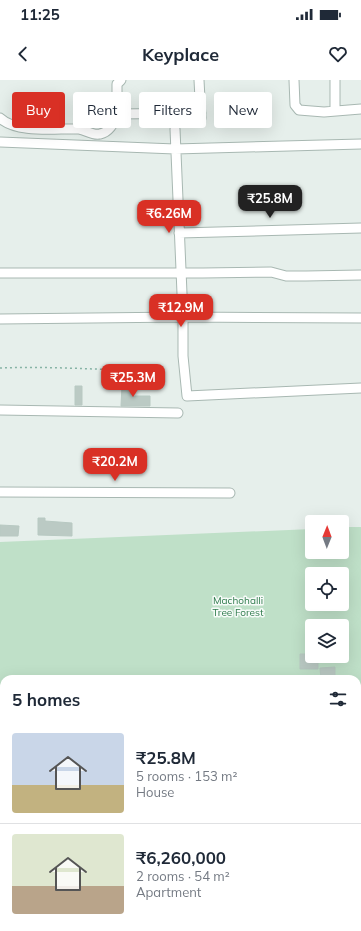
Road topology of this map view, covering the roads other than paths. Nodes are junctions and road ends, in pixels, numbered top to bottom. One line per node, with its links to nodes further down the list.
1 (121, 80): 5 (street)
2 (199, 80): 8 (street)
3 (294, 80): 7 (street)
4 (335, 80): 7 (street)
5 (117, 92)
6 (361, 109): 7 (street)
7 (335, 111)
8 (131, 114)
9 (0, 118): 10 (street)
10 (110, 128)
11 (175, 129): 14 (street)
12 (0, 142): 14 (street)
13 (361, 144): 14 (street)
14 (175, 149): 16 (street)
15 (361, 228): 16 (street)
16 (179, 232): 18 (street)
17 (0, 273): 18 (street)
18 (181, 273): 19 (street); 20 (street)
19 (361, 275)
20 (183, 317): 21 (street); 22 (street); 23 (street)
21 (361, 318)
22 (0, 319)
23 (361, 388)
24 (0, 410): 25 (street)
25 (178, 413)
26 (0, 492): 27 (street)
27 (230, 493)

